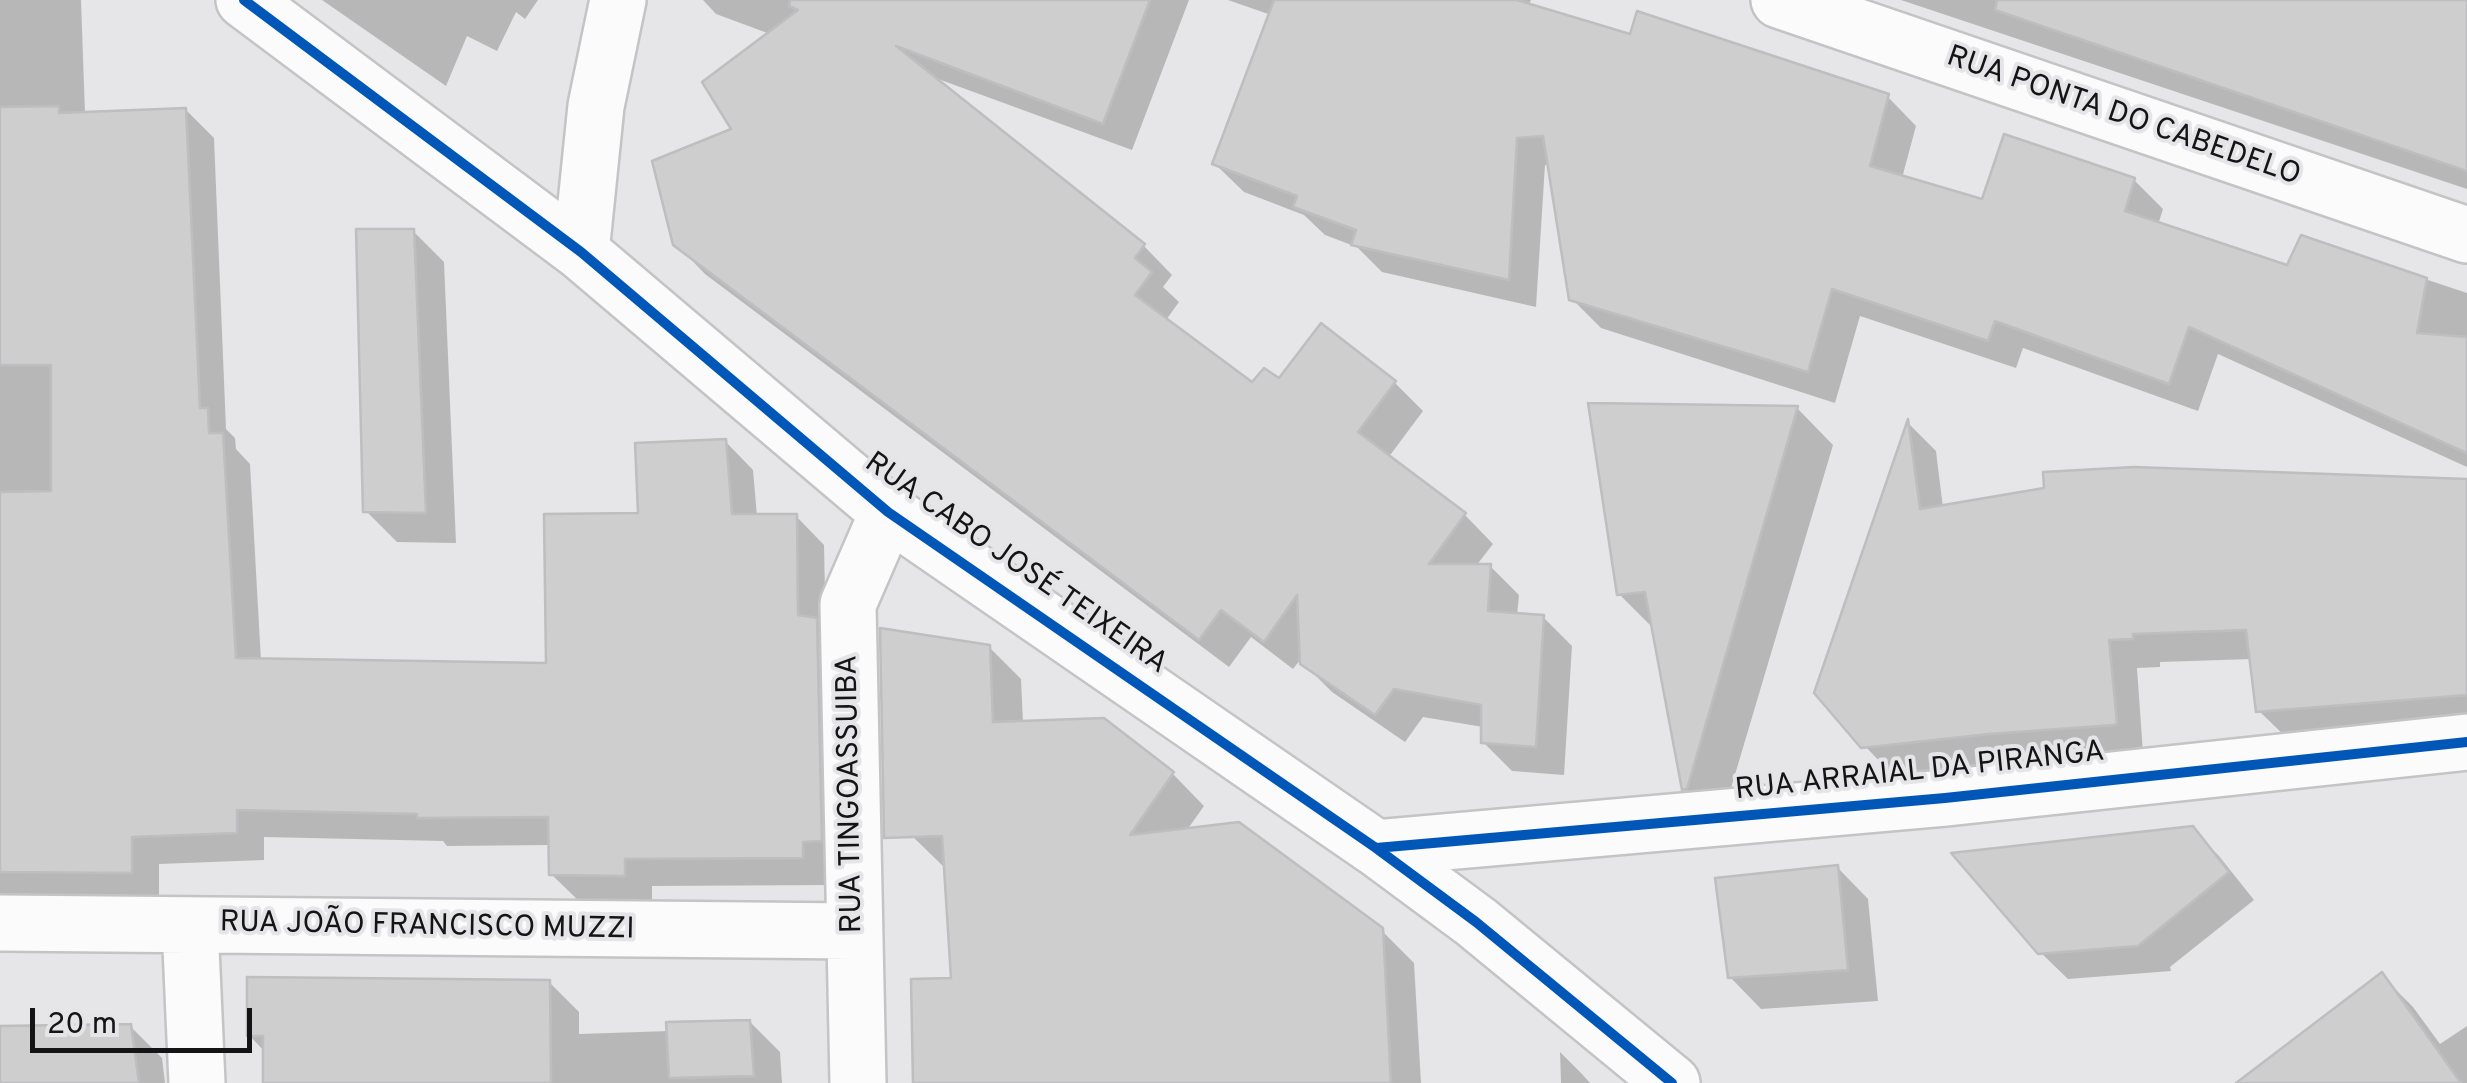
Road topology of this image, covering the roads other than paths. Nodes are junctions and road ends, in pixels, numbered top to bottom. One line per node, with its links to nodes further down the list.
1 (244, 0): 5 (street, RUA CABO JOSÉ TEIXEIRA)
2 (618, 0): 5 (street)
3 (1780, 0): 4 (street, RUA PONTA DO CABEDELO)
4 (2467, 235)
5 (581, 252): 6 (street, RUA CABO JOSÉ TEIXEIRA)
6 (888, 512): 8 (street, RUA CABO JOSÉ TEIXEIRA); 11 (street, RUA TINGOASSUIBA)
7 (2467, 742): 8 (street, RUA ARRAIAL DA PIRANGA)
8 (1376, 848): 14 (street, RUA CABO JOSÉ TEIXEIRA)
9 (0, 924): 10 (street, RUA JOÃO FRANCISCO MUZZI)
10 (190, 926): 11 (street, RUA JOÃO FRANCISCO MUZZI); 12 (street)
11 (854, 930): 13 (street, RUA TINGOASSUIBA)
12 (197, 1083)
13 (858, 1083)
14 (1672, 1083)

